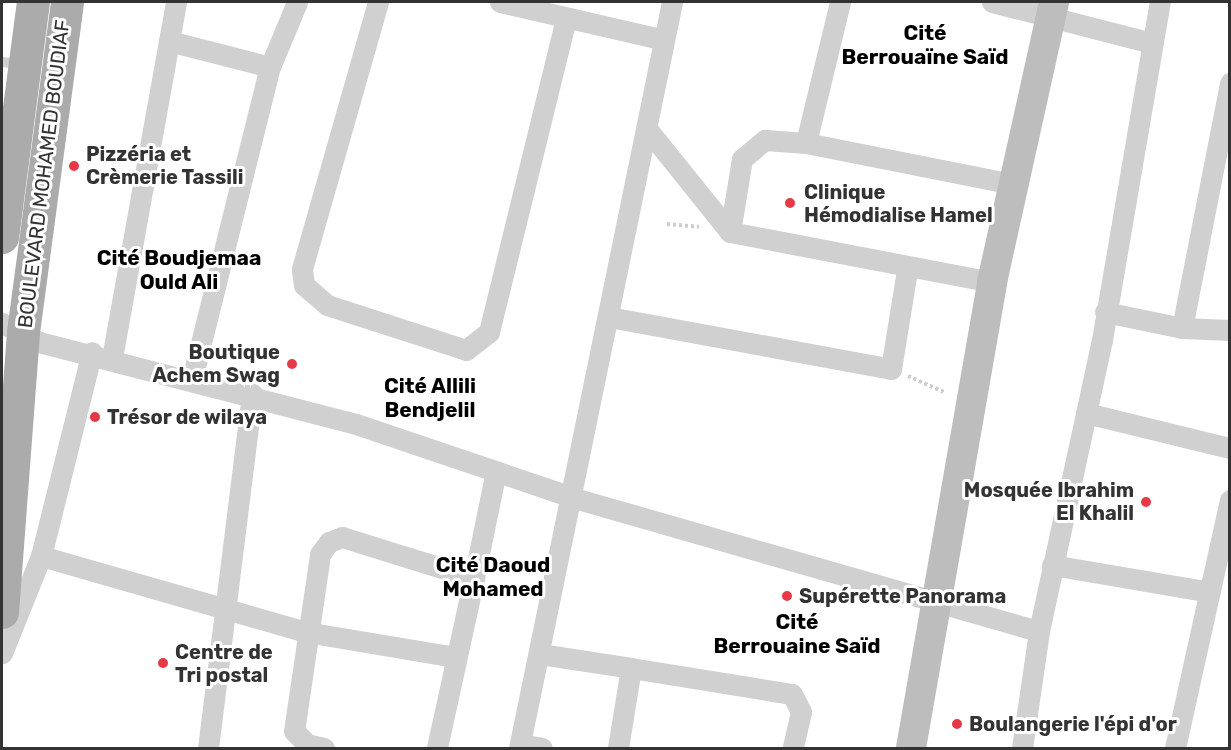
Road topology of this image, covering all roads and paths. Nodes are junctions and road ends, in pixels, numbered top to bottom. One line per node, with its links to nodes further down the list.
1 (33, 2): 16 (main road, BOULEVARD MOHAMED BOUDIAF)
2 (67, 2): 31 (main road, BOULEVARD MOHAMED BOUDIAF)
3 (176, 2): 14 (street)
4 (297, 2): 17 (street)
5 (378, 2): 11 (street)
6 (500, 2): 11 (street)
7 (672, 2): 13 (street)
8 (840, 2): 20 (street)
9 (992, 2): 12 (street)
10 (1160, 2): 15 (street)
11 (555, 11): 13 (street)
12 (1053, 11): 15 (street); 22 (street)
13 (664, 40): 19 (street)
14 (169, 41): 17 (street); 32 (street)
15 (1152, 43): 27 (street)
16 (13, 63): 24 (main road, BOULEVARD MOHAMED BOUDIAF)
17 (270, 67): 34 (street)
18 (1230, 83): 21 (street)
19 (648, 130): 23 (street); 28 (street)
20 (806, 143): 22 (street); 23 (street)
21 (1223, 152): 29 (street)
22 (1014, 184): 26 (street)
23 (730, 232): 25 (street)
24 (2, 237)
25 (907, 270): 26 (street); 33 (street)
26 (992, 282): 46 (street)
27 (1105, 312): 29 (street); 37 (street)
28 (609, 316): 33 (street); 40 (street)
29 (1182, 327): 30 (street)
30 (1230, 330)
31 (17, 338): 32 (street); 48 (main road, BOULEVARD MOHAMED BOUDIAF)
32 (102, 355): 34 (street); 42 (street)
33 (891, 369): 35 (path)
34 (192, 380): 36 (street)
35 (944, 392)
36 (252, 394): 39 (street); 47 (street)
37 (1086, 413): 38 (street); 43 (street)
38 (1230, 448)
39 (496, 471): 40 (street); 44 (street)
40 (574, 498): 46 (street); 52 (street)
41 (1230, 500): 45 (street)
42 (41, 556): 47 (street); 51 (street)
43 (1052, 565): 45 (street); 49 (street)
44 (474, 578): 50 (street); 53 (street)
45 (1210, 592): 64 (street)
46 (937, 603): 49 (street); 62 (street)
47 (222, 605): 50 (street); 56 (street)
48 (2, 612)
49 (1039, 631): 63 (street)
50 (306, 632): 53 (street); 57 (street)
51 (2, 653)
52 (540, 654): 54 (street); 55 (street)
53 (456, 657): 58 (street)
54 (631, 668): 60 (street); 61 (street)
55 (519, 746): 59 (street)
56 (210, 748)
57 (324, 748)
58 (437, 748)
59 (542, 748)
60 (618, 748)
61 (793, 748)
62 (911, 748)
63 (1022, 748)
64 (1175, 748)

